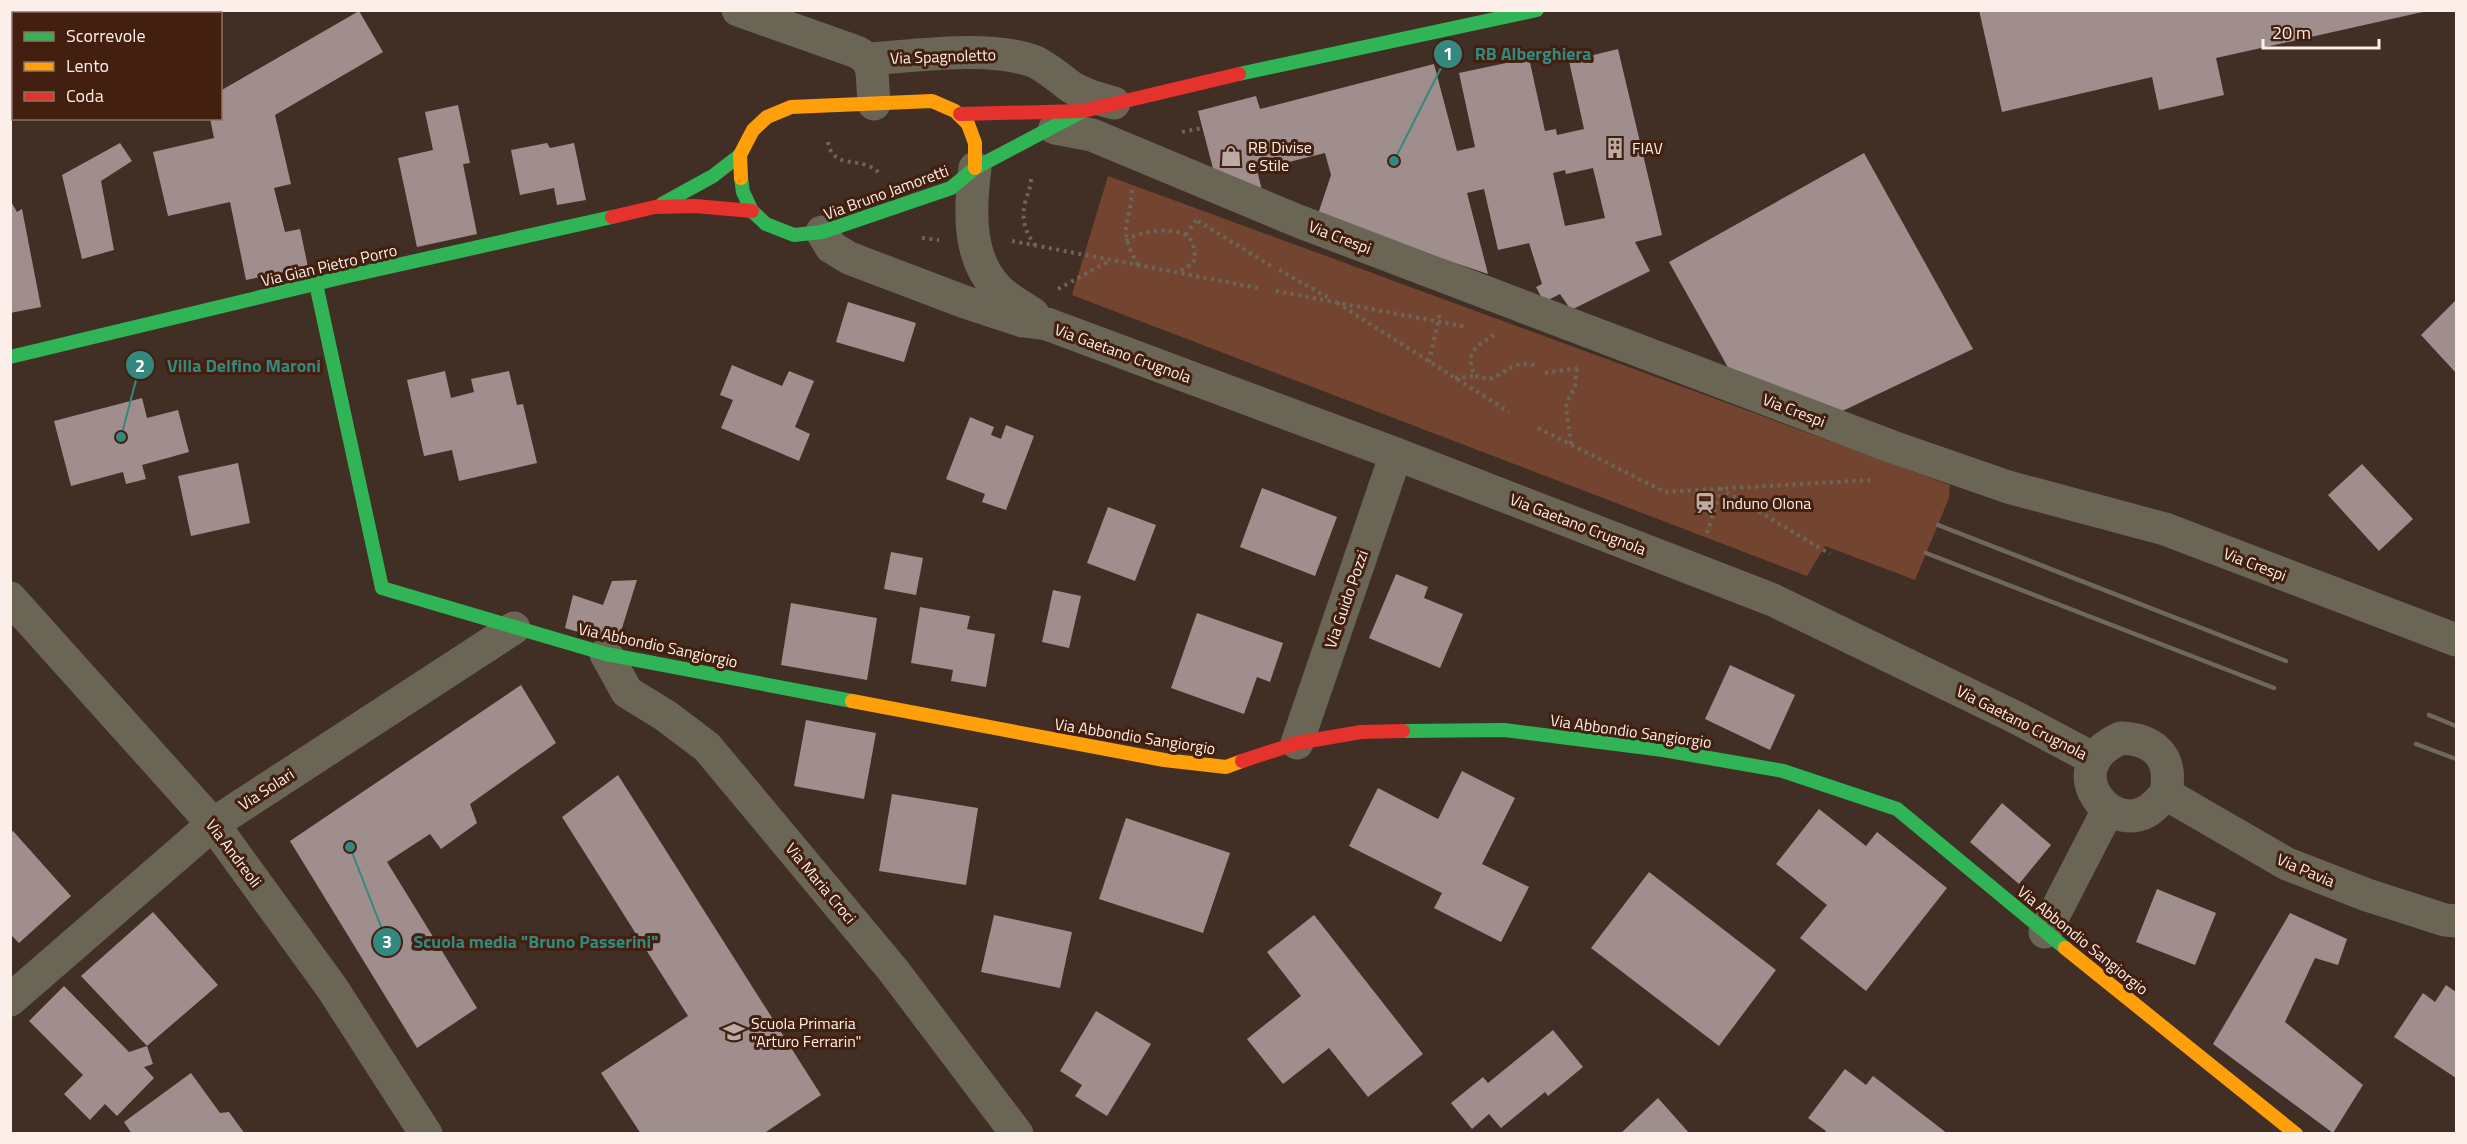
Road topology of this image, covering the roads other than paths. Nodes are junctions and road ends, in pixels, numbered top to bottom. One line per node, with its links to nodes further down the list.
1 (738, 10): 3 (street, Via Spagnoletto)
2 (1537, 10): 5 (street, Via Bruno Jamoretti)
3 (868, 58): 4 (street, Via Spagnoletto); 5 (street, Via Spagnoletto)
4 (874, 104): 6 (street, Via Bruno Jamoretti); 8 (street, Via Bruno Jamoretti)
5 (1112, 104): 6 (street, Via Bruno Jamoretti); 7 (street, Via Bruno Jamoretti); 10 (street)
6 (960, 114): 9 (street)
7 (1055, 128): 9 (street, Via Bruno Jamoretti); 10 (street, Via Crespi)
8 (740, 155): 11 (street, Via Gian Pietro Porro); 12 (street)
9 (975, 168): 13 (street, Via Bruno Jamoretti); 15 (street, Via Gaetano Crugnola)
10 (1137, 168): 20 (street, Via Crespi)
11 (655, 207): 12 (street, Via Gian Pietro Porro); 14 (street, Via Gian Pietro Porro)
12 (752, 211): 13 (street, Via Bruno Jamoretti)
13 (822, 232): 15 (street, Via Gaetano Crugnola)
14 (316, 284): 16 (street, Via Gian Pietro Porro); 19 (street, Via Abbondio Sangiorgio)
15 (1047, 324): 17 (street, Via Gaetano Crugnola)
16 (10, 357)
17 (1396, 454): 22 (street, Via Guido Pozzi); 23 (street, Via Gaetano Crugnola)
18 (10, 598): 26 (street, Via Andreoli)
19 (514, 628): 21 (street, Via Abbondio Sangiorgio); 26 (street, Via Solari)
20 (2457, 640)
21 (606, 654): 22 (street, Via Abbondio Sangiorgio); 31 (street, Via Maria Croci)
22 (1297, 743): 28 (street, Via Abbondio Sangiorgio)
23 (2094, 759): 24 (street); 25 (street)
24 (2166, 794): 25 (street); 27 (street, Via Pavia)
25 (2108, 810): 28 (street)
26 (213, 824): 29 (street, Via Solari); 30 (street, Via Andreoli)
27 (2457, 921)
28 (2045, 932): 32 (street, Via Abbondio Sangiorgio)
29 (10, 1000)
30 (426, 1134)
31 (1017, 1134)
32 (2296, 1134)

